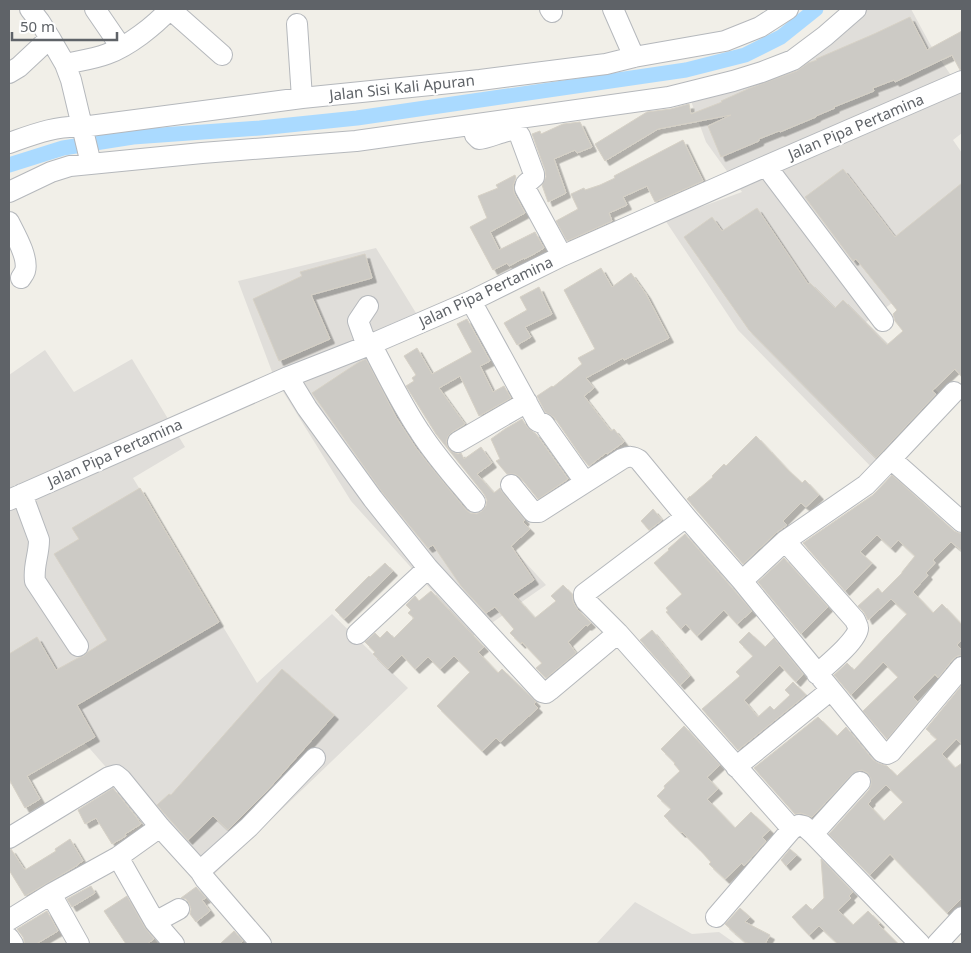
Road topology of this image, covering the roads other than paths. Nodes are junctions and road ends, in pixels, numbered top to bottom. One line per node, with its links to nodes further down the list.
1 (30, 9): 8 (street)
2 (95, 9): 9 (street)
3 (170, 9): 9 (street); 10 (street)
4 (613, 9): 11 (street)
5 (788, 9): 11 (street, Jalan Sisi Kali Apuran)
6 (856, 9): 16 (street)
7 (297, 24): 15 (street)
8 (50, 38): 12 (street); 13 (street)
9 (121, 47): 12 (street)
10 (222, 55)
11 (634, 57): 15 (street, Jalan Sisi Kali Apuran)
12 (65, 64): 17 (street)
13 (9, 73)
14 (962, 81): 20 (street, Jalan Pipa Pertamina)
15 (302, 98): 17 (street, Jalan Sisi Kali Apuran)
16 (473, 125): 19 (street); 23 (street)
17 (83, 128): 18 (street, Jalan Sisi Kali Apuran); 19 (street)
18 (9, 143)
19 (90, 162): 21 (street)
20 (766, 166): 23 (street, Jalan Pipa Pertamina); 27 (street)
21 (9, 192)
22 (9, 222): 24 (street)
23 (562, 256): 25 (street, Jalan Pipa Pertamina)
24 (20, 278)
25 (471, 301): 28 (street, Jalan Pipa Pertamina); 31 (street)
26 (368, 306): 28 (street)
27 (883, 321)
28 (369, 345): 29 (street, Jalan Pipa Pertamina); 37 (street)
29 (288, 377): 36 (street, Jalan Pipa Pertamina); 41 (street)
30 (954, 392): 33 (street)
31 (527, 402): 32 (street); 34 (street)
32 (458, 442)
33 (891, 459): 39 (street); 40 (street)
34 (586, 482): 35 (street); 38 (street)
35 (511, 485)
36 (15, 497): 45 (street)
37 (475, 502)
38 (686, 517): 42 (street); 43 (street)
39 (962, 522)
40 (785, 541): 42 (street); 47 (street)
41 (428, 568): 43 (street); 44 (street)
42 (742, 581): 47 (street)
43 (618, 633): 50 (street)
44 (357, 634)
45 (78, 646)
46 (962, 667): 48 (street)
47 (817, 674): 48 (street)
48 (831, 690): 50 (street)
49 (315, 758): 57 (street)
50 (736, 767): 53 (street)
51 (860, 782): 54 (street)
52 (160, 827): 55 (street); 56 (street); 57 (street)
53 (792, 829): 54 (street); 60 (street)
54 (813, 834): 69 (street)
55 (9, 838)
56 (118, 857): 58 (street); 63 (street)
57 (200, 871): 68 (street)
58 (50, 894): 62 (street); 66 (street)
59 (179, 909): 63 (street)
60 (716, 917)
61 (962, 917): 70 (street)
62 (9, 920)
63 (155, 922): 67 (street)
64 (9, 938): 65 (street)
65 (12, 944)
66 (79, 944)
67 (174, 944)
68 (261, 944)
69 (920, 944)
70 (937, 944)

